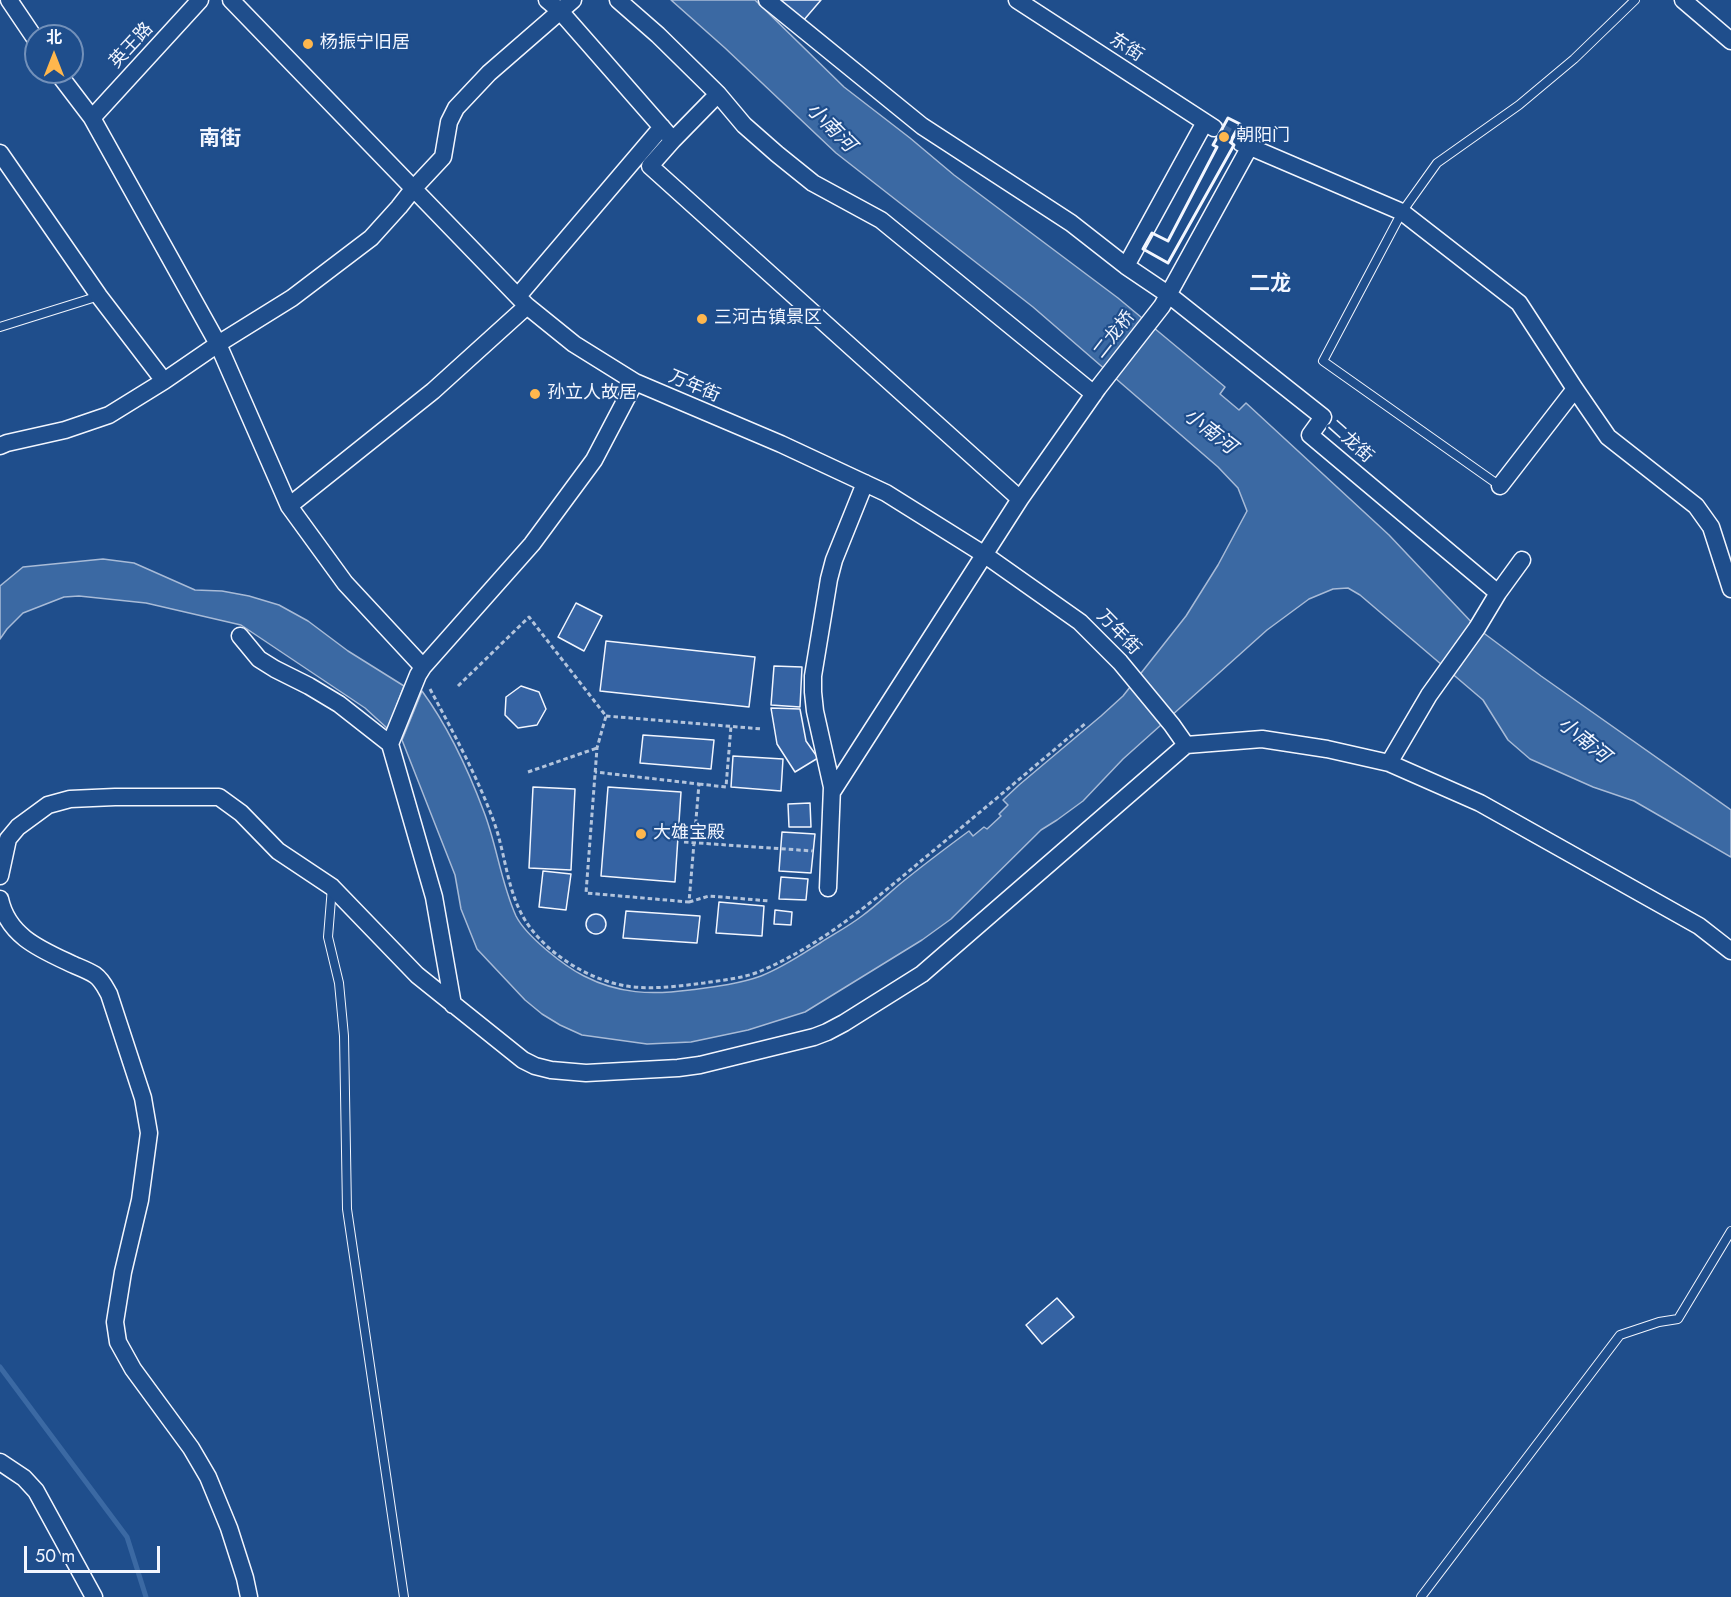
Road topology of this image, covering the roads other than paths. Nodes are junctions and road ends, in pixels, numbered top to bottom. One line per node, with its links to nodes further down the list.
1 (9, 0): 12 (street)
2 (200, 0): 16 (street, 英王路)
3 (231, 0): 20 (street, 万年街)
4 (547, 0): 11 (street)
5 (573, 0): 11 (street)
6 (618, 0): 15 (street)
7 (767, 0): 22 (street)
8 (1017, 0): 22 (street, 东街)
9 (1635, 0): 21 (lane)
10 (1683, 0): 13 (street)
11 (560, 11): 17 (street); 20 (street)
12 (25, 24)
13 (1731, 41)
14 (66, 84): 16 (street)
15 (718, 94): 18 (street); 31 (street)
16 (92, 118): 27 (street)
17 (662, 127): 18 (street); 24 (street)
18 (673, 140): 35 (street)
19 (0, 153): 23 (street)
20 (414, 188): 24 (street, 万年街); 27 (street)
21 (1402, 212): 25 (street, 二龙桥); 30 (street); 34 (lane)
22 (1126, 266): 25 (street)
23 (99, 296): 26 (lane); 28 (street)
24 (522, 301): 29 (street, 万年街); 36 (street)
25 (1166, 301): 31 (street, 二龙桥); 40 (street, 二龙街)
26 (0, 327)
27 (219, 344): 28 (street); 36 (street)
28 (165, 381): 32 (street)
29 (635, 382): 33 (street, 万年街); 42 (street)
30 (1575, 388): 34 (street); 39 (street)
31 (1096, 391): 35 (street, 二龙桥)
32 (0, 446)
33 (865, 483): 37 (street, 万年街); 46 (street)
34 (1500, 486)
35 (1020, 500): 37 (street, 二龙桥)
36 (289, 506): 42 (street)
37 (985, 555): 44 (street, 万年街); 46 (street, 二龙桥)
38 (1522, 560): 40 (street)
39 (1731, 589)
40 (1498, 593): 45 (street)
41 (240, 636): 43 (street)
42 (423, 676): 43 (street)
43 (390, 744): 52 (street)
44 (1186, 745): 45 (street); 52 (street)
45 (1389, 763): 51 (street)
46 (832, 792): 49 (street)
47 (0, 876): 48 (street)
48 (332, 887): 52 (street); 57 (lane)
49 (828, 888)
50 (0, 899): 56 (street)
51 (1731, 951)
52 (453, 1005)
53 (1731, 1231): 58 (lane)
54 (0, 1462): 55 (street)
55 (94, 1597)
56 (249, 1597)
57 (404, 1597)
58 (1421, 1597)

